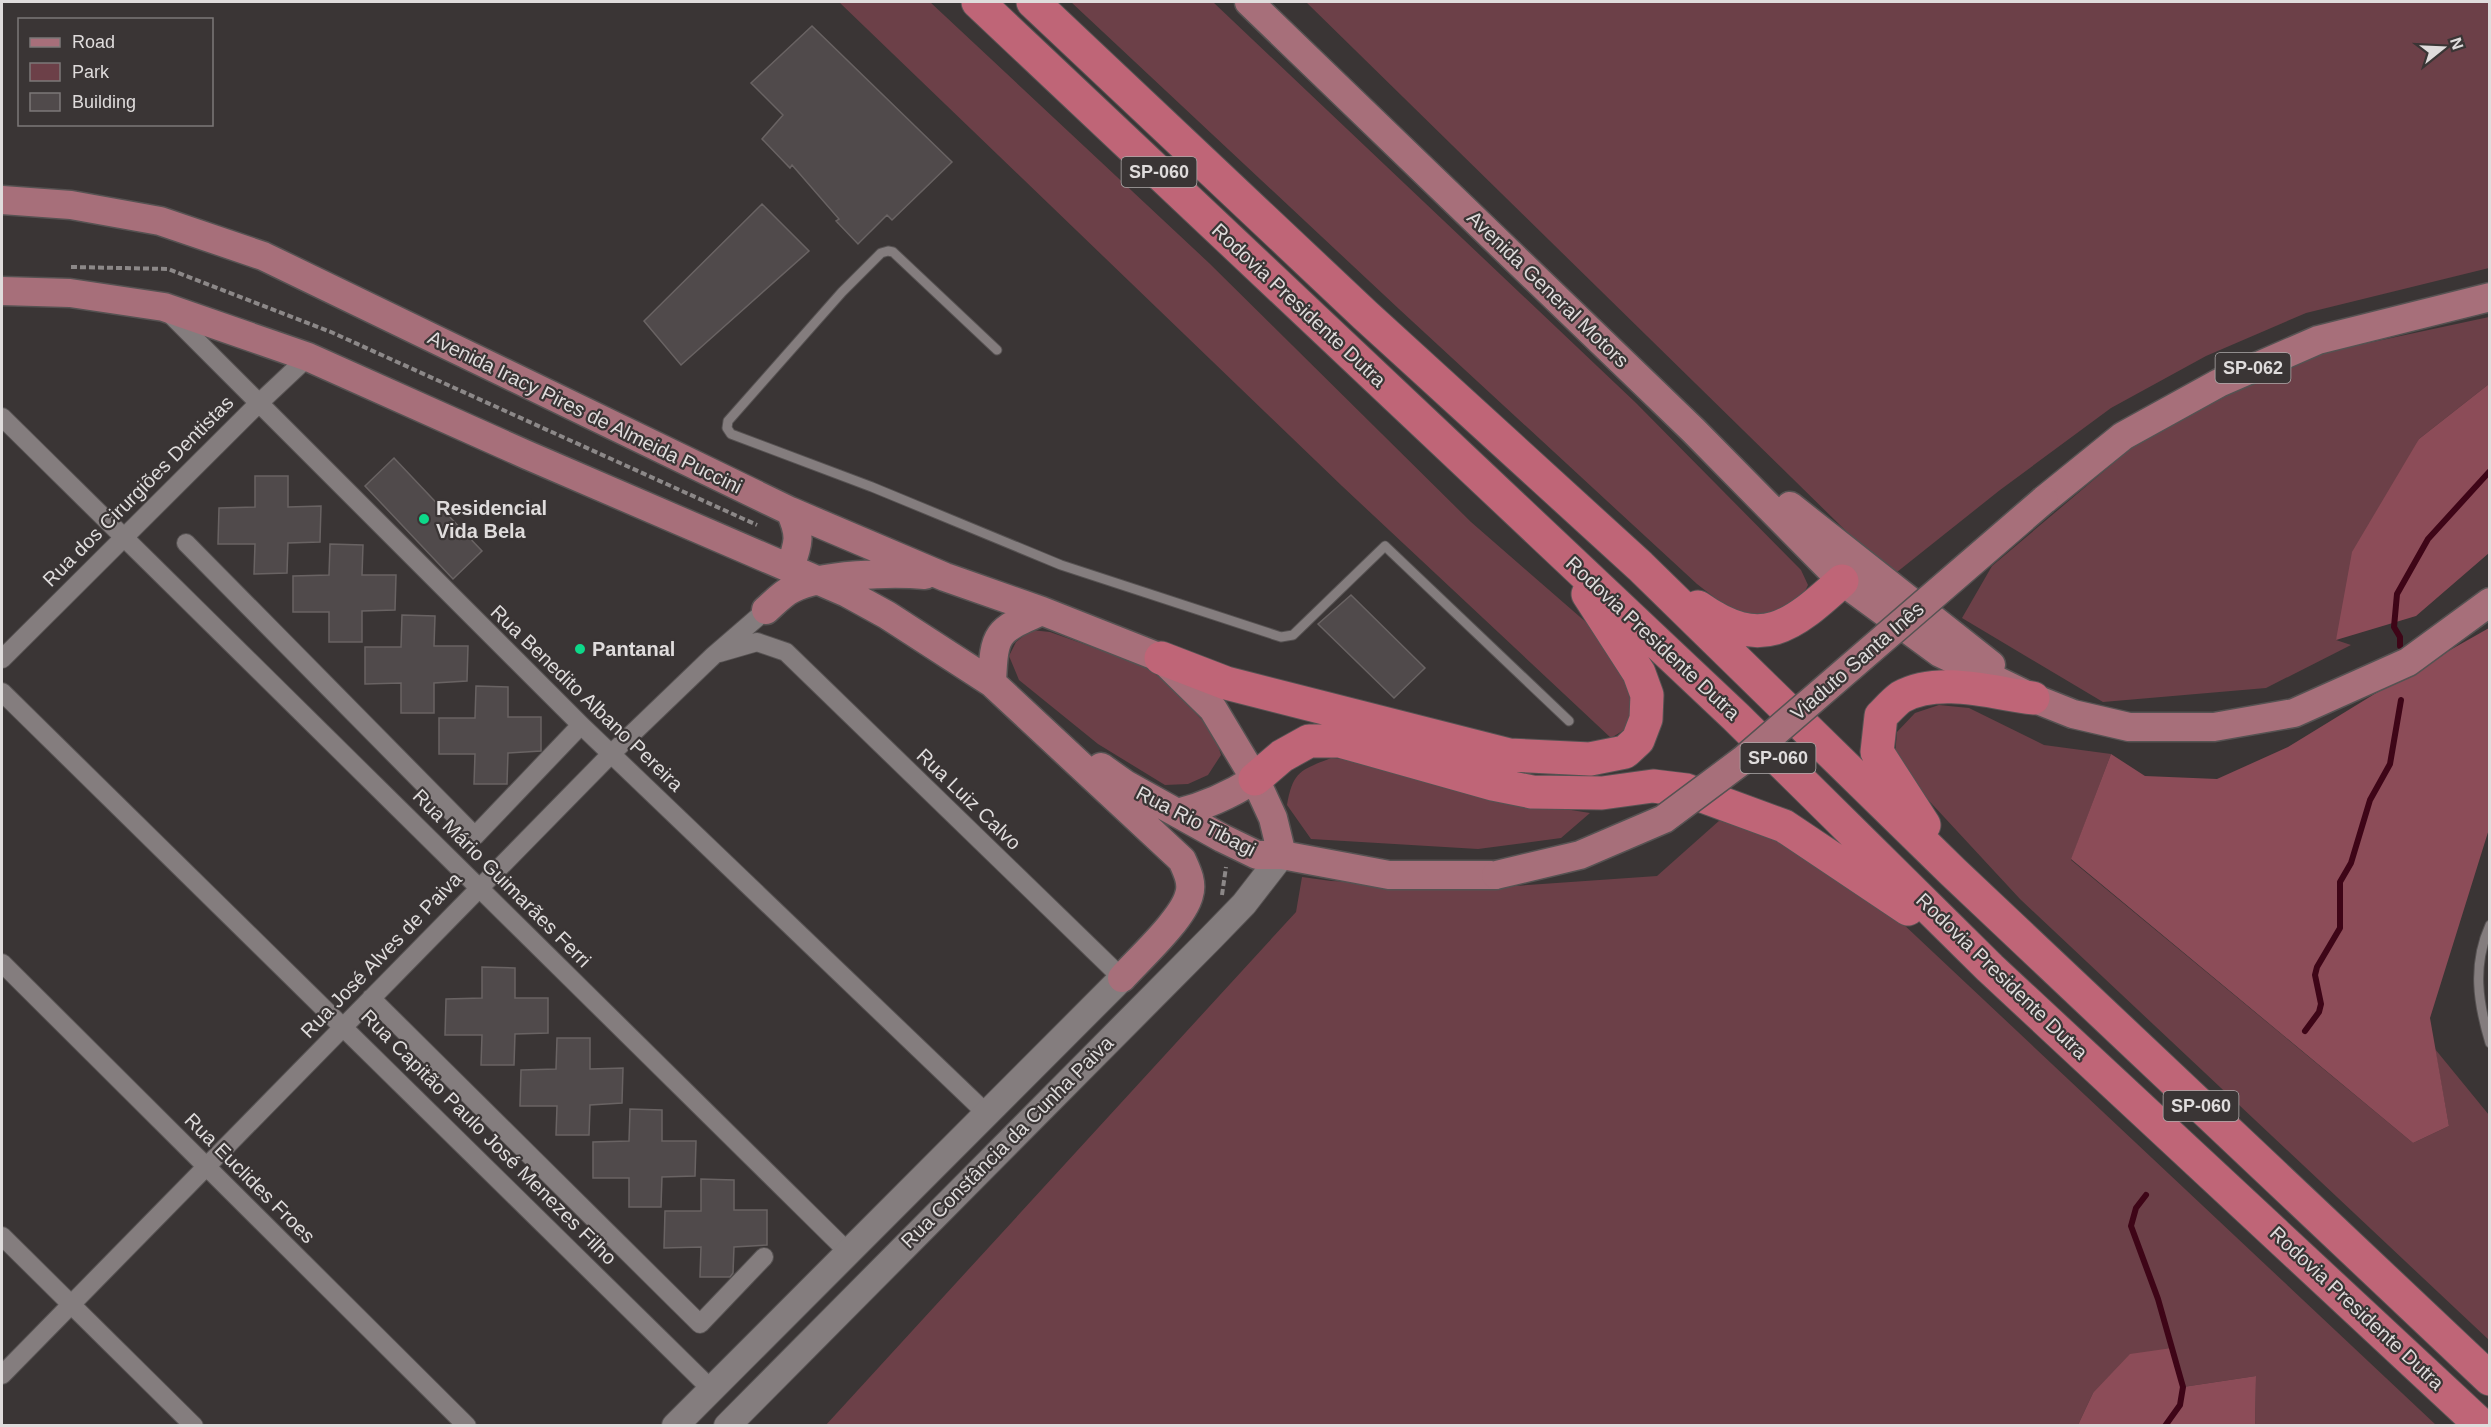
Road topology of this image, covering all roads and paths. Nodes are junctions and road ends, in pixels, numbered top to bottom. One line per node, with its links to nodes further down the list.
1 (978, 2): 16 (highway, Rodovia Presidente Dutra / SP-060)
2 (1033, 2): 17 (highway, Rodovia Presidente Dutra / SP-060)
3 (1250, 2): 12 (main road, Avenida General Motors)
4 (2, 200): 13 (main road, Avenida Iracy Pires de Almeida Puccini)
5 (2, 291): 7 (main road)
6 (2490, 297): 41 (main road, Viaduto Santa Inês / SP-062, bridge)
7 (164, 307): 9 (main road); 10 (street, Rua Benedito Albano Pereira)
8 (997, 350): 34 (lane)
9 (308, 357): 10 (street, Rua dos Cirurgiões Dentistas); 18 (main road)
10 (258, 404): 14 (street, Rua dos Cirurgiões Dentistas); 35 (street, Rua Benedito Albano Pereira)
11 (2, 417): 14 (street, Rua Mário Guimarães Ferri)
12 (1693, 429): 21 (main road, Avenida General Motors); 22 (main road)
13 (790, 512): 18 (main road); 19 (main road, Avenida Iracy Pires de Almeida Puccini)
14 (124, 537): 29 (street, Rua dos Cirurgiões Dentistas); 42 (street, Rua Mário Guimarães Ferri)
15 (186, 543): 35 (street)
16 (1562, 552): 28 (highway); 45 (highway, Rodovia Presidente Dutra / SP-060)
17 (1640, 566): 21 (highway); 40 (highway, Rodovia Presidente Dutra / SP-060)
18 (790, 567): 20 (main road); 25 (street, Rua José Alves de Paiva)
19 (945, 577): 20 (main road); 26 (main road, Avenida Iracy Pires de Almeida Puccini)
20 (819, 580): 23 (main road); 25 (main road)
21 (1842, 581): 22 (main road); 32 (main road, Avenida General Motors)
22 (1890, 585): 32 (main road)
23 (847, 593): 25 (street); 30 (main road)
24 (2490, 602): 32 (main road)
25 (766, 610): 27 (street, Rua José Alves de Paiva)
26 (1042, 611): 28 (main road, Avenida Iracy Pires de Almeida Puccini); 30 (main road)
27 (714, 655): 36 (street, Rua José Alves de Paiva); 46 (street, Rua Luiz Calvo)
28 (1161, 658): 37 (main road)
29 (2, 659)
30 (992, 683): 33 (main road)
31 (2, 692): 48 (street, Rua Capitão Paulo José Menezes Filho)
32 (2033, 698): 40 (highway)
33 (1025, 714): 38 (main road, Rua Rio Tibagi); 46 (main road)
34 (1569, 721)
35 (581, 725): 36 (street, Rua Benedito Albano Pereira)
36 (610, 754): 42 (street, Rua José Alves de Paiva); 50 (street, Rua Benedito Albano Pereira)
37 (1255, 779): 38 (main road); 39 (main road); 45 (highway)
38 (1177, 813): 39 (main road, Rua Rio Tibagi)
39 (1282, 855): 41 (main road, Rua Rio Tibagi); 62 (street, Rua Constância da Cunha Paiva)
40 (1953, 872): 57 (highway, Rodovia Presidente Dutra / SP-060)
41 (1496, 875)
42 (480, 887): 47 (street, Rua José Alves de Paiva); 53 (street, Rua Mário Guimarães Ferri)
43 (2490, 925): 49 (lane)
44 (2, 963): 51 (street, Rua Euclides Froes)
45 (1990, 968): 63 (highway, Rodovia Presidente Dutra / SP-060)
46 (1122, 978): 50 (street, Rua Constância da Cunha Paiva)
47 (371, 998): 48 (street, Rua José Alves de Paiva); 54 (street)
48 (344, 1025): 51 (street, Rua José Alves de Paiva); 58 (street, Rua Capitão Paulo José Menezes Filho)
49 (2490, 1043)
50 (986, 1113): 53 (street, Rua Constância da Cunha Paiva)
51 (206, 1166): 55 (street, Rua José Alves de Paiva); 60 (street, Rua Euclides Froes)
52 (2, 1236): 55 (street)
53 (847, 1251): 58 (street, Rua Constância da Cunha Paiva)
54 (764, 1257)
55 (70, 1304): 56 (street, Rua José Alves de Paiva); 59 (street)
56 (2, 1375)
57 (2490, 1379)
58 (711, 1389): 61 (street, Rua Constância da Cunha Paiva)
59 (194, 1425)
60 (467, 1425)
61 (675, 1425)
62 (728, 1425)
63 (2482, 1425)

